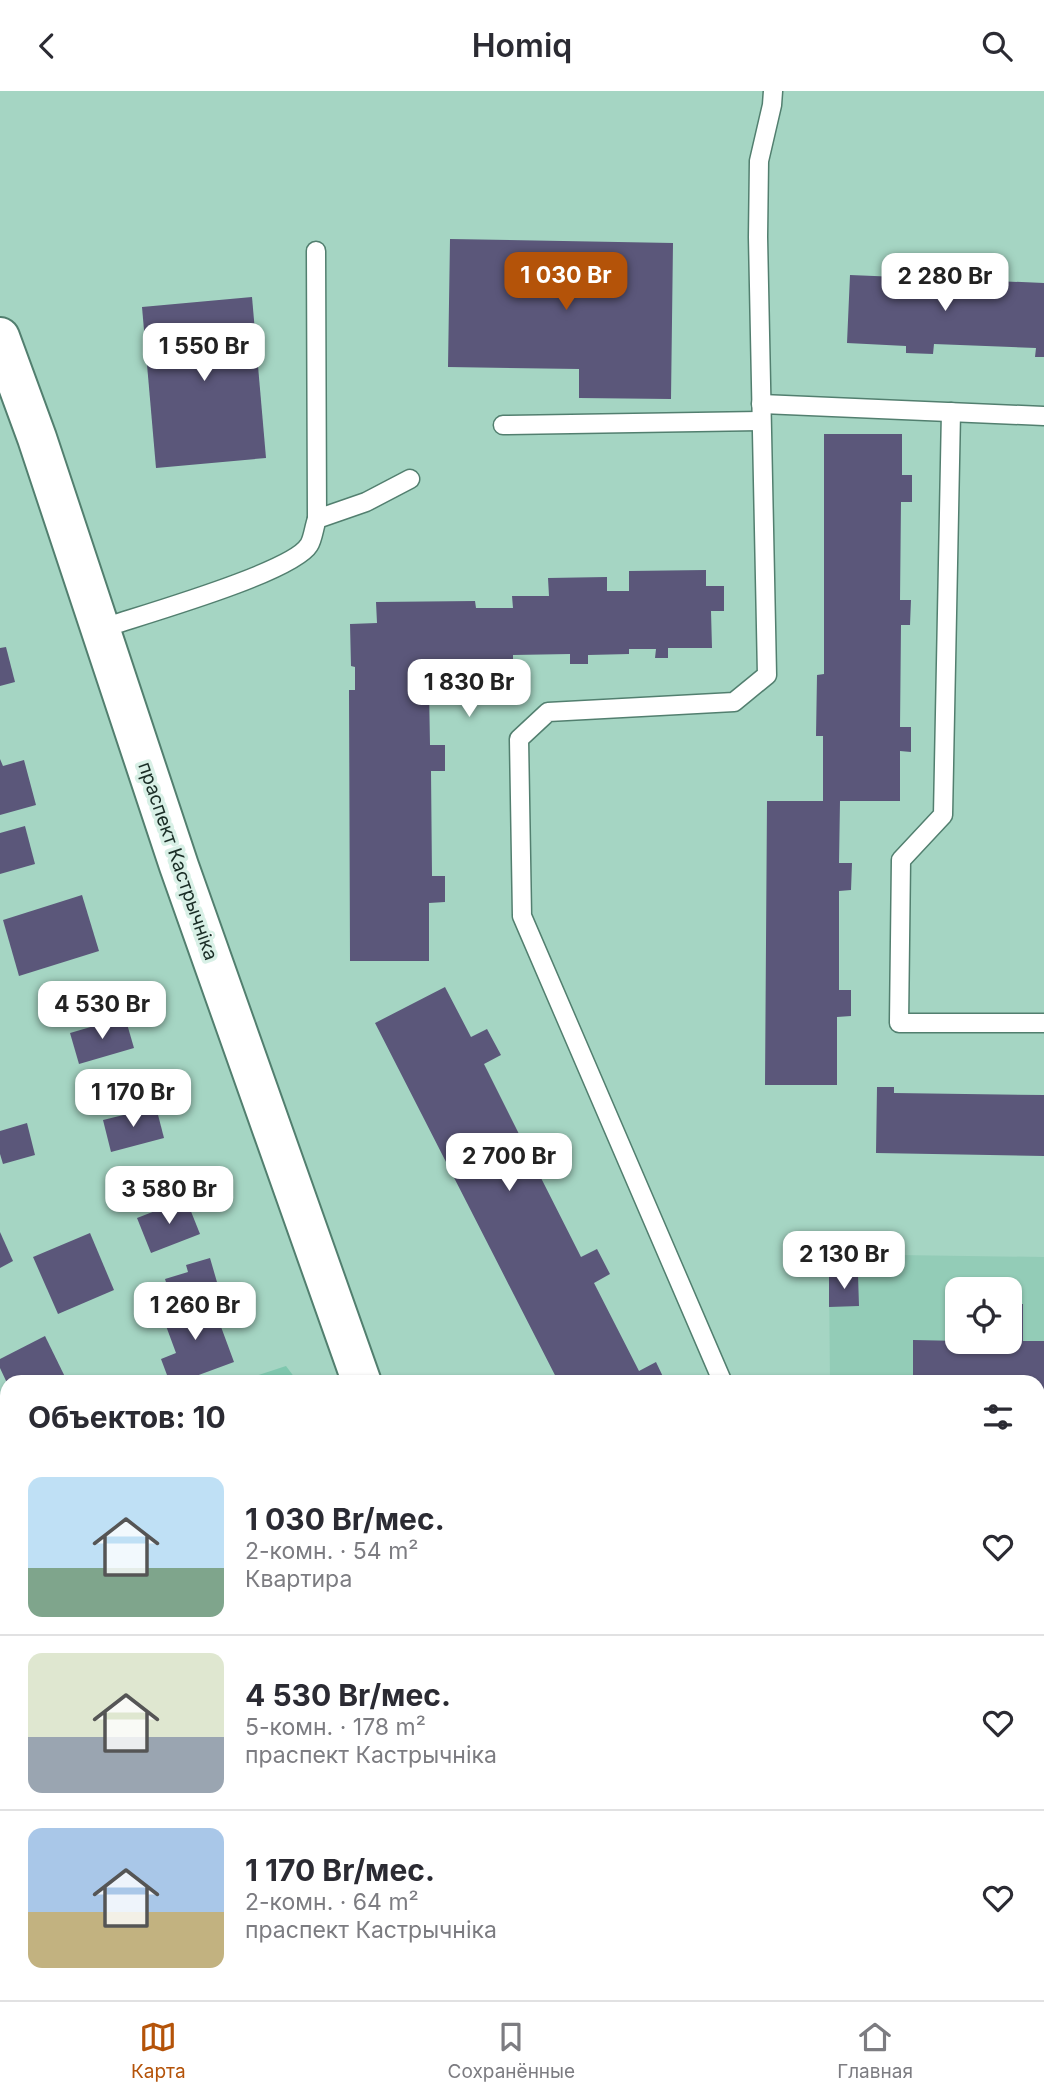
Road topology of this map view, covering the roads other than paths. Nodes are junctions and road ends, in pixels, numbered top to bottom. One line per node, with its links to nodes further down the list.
1 (773, 91): 4 (lane)
2 (316, 251): 9 (lane)
3 (0, 337): 10 (main road, праспект Кастрычніка)
4 (761, 412): 5 (lane); 7 (lane); 13 (lane)
5 (951, 412): 6 (lane); 11 (lane)
6 (1044, 416)
7 (503, 425)
8 (410, 479): 9 (lane)
9 (317, 519): 10 (lane)
10 (100, 629): 12 (main road, праспект Кастрычніка)
11 (1044, 1023)
12 (359, 1375)
13 (720, 1375)

